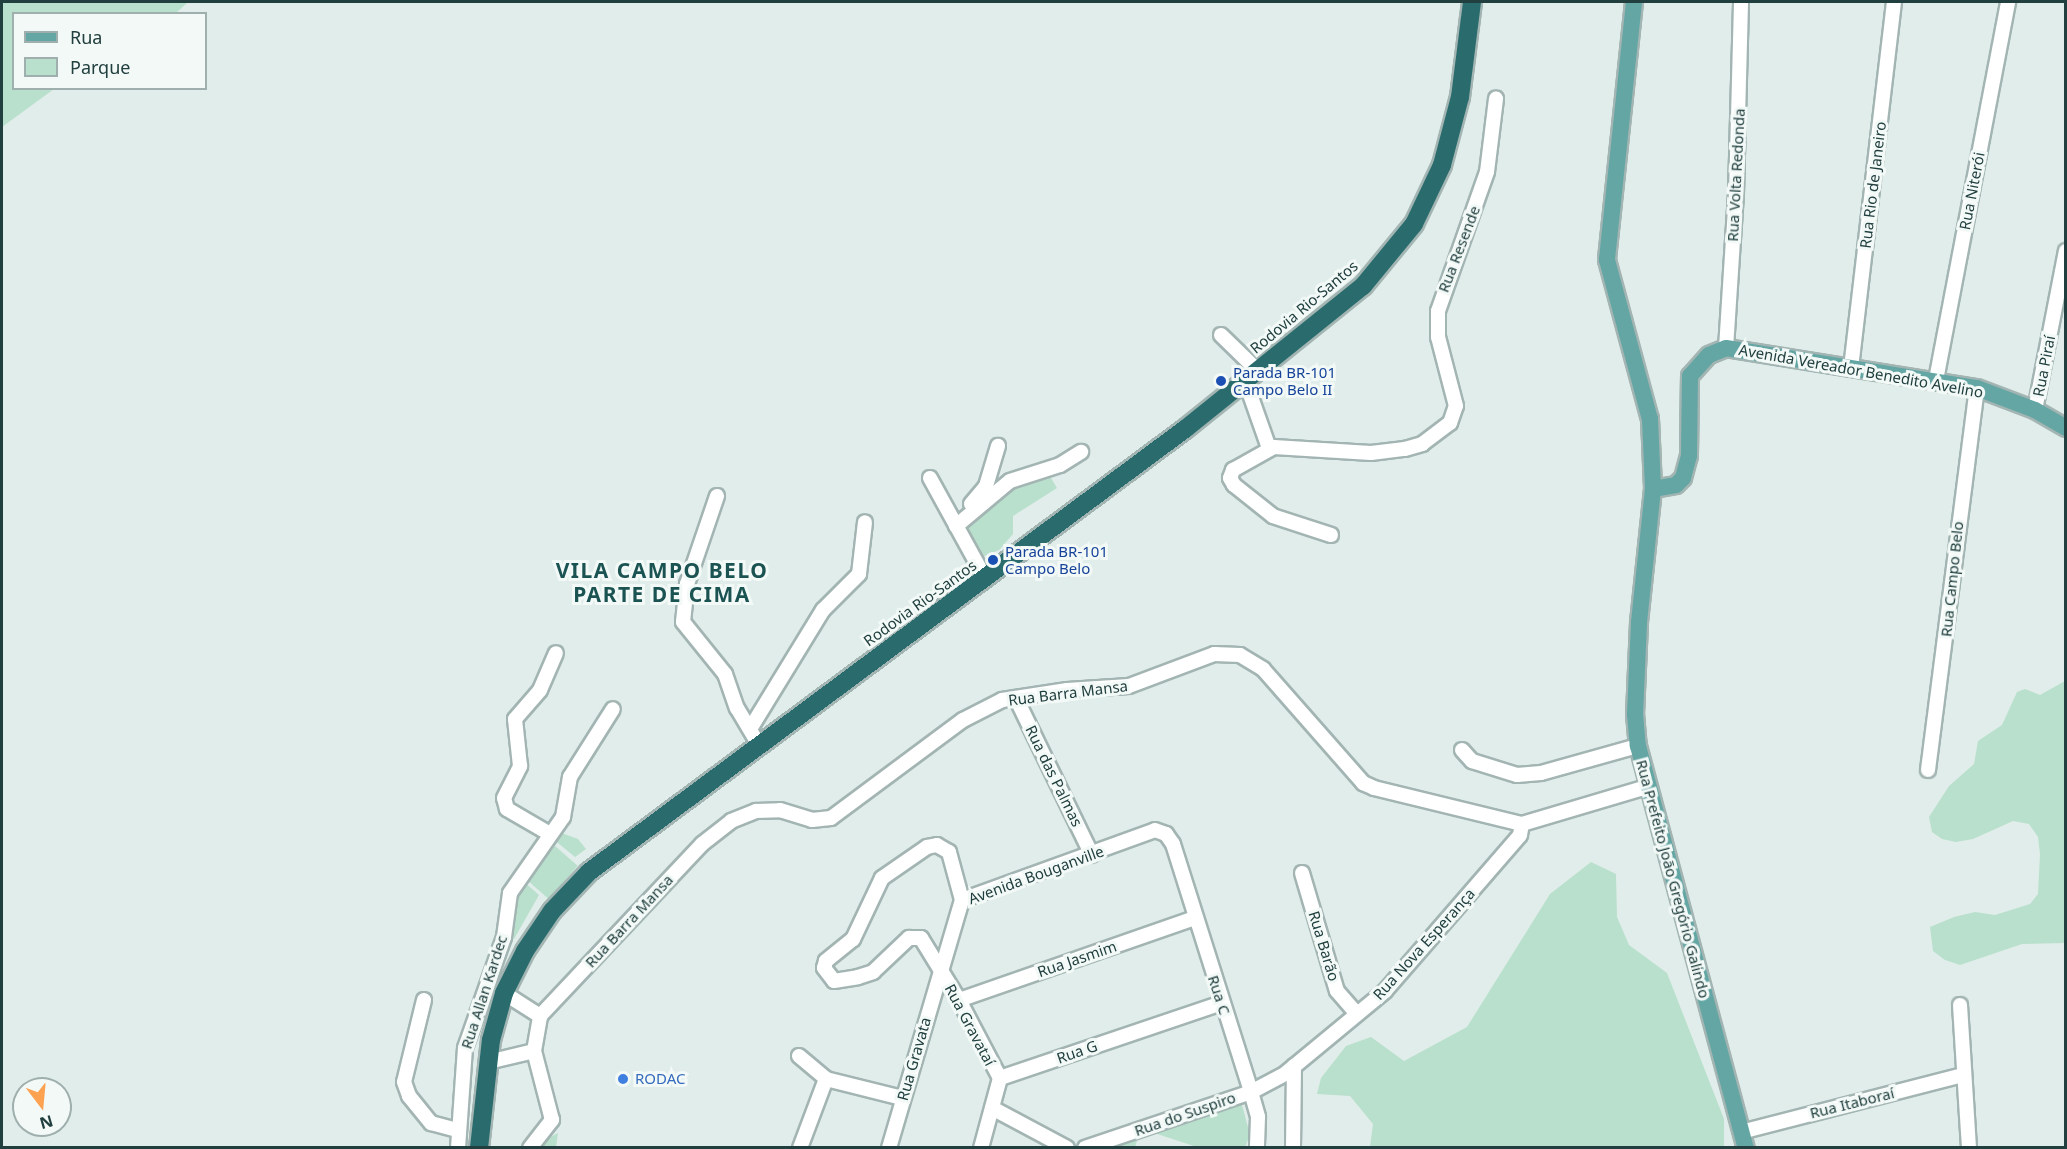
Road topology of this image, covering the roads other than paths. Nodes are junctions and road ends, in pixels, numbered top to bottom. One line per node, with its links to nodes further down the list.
1 (1472, 2): 11 (highway, Rodovia Rio-Santos)
2 (1635, 2): 20 (main road, Rua Prefeito João Gregório Galindo)
3 (1741, 2): 9 (street, Rua Volta Redonda)
4 (1894, 2): 10 (street, Rua Rio de Janeiro)
5 (2008, 2): 12 (street, Rua Niterói)
6 (1497, 99): 17 (street, Rua Resende)
7 (2066, 251): 14 (street, Rua Piraí)
8 (1221, 335): 11 (street)
9 (1726, 348): 10 (main road, Avenida Vereador Benedito Avelino); 20 (main road, Avenida Vereador Benedito Avelino)
10 (1851, 368): 12 (main road, Avenida Vereador Benedito Avelino)
11 (1251, 375): 17 (street); 25 (highway, Rodovia Rio-Santos)
12 (1936, 380): 13 (main road, Avenida Vereador Benedito Avelino)
13 (1977, 388): 14 (main road, Avenida Vereador Benedito Avelino); 33 (street, Rua Campo Belo)
14 (2035, 410): 15 (main road, Avenida Vereador Benedito Avelino)
15 (2066, 428)
16 (998, 446): 22 (street)
17 (1269, 448): 24 (street)
18 (1081, 452): 22 (street)
19 (930, 478): 22 (street)
20 (1653, 489): 31 (main road, Rua Prefeito João Gregório Galindo)
21 (717, 496): 29 (street)
22 (954, 520): 25 (street)
23 (865, 522): 29 (street)
24 (1331, 535)
25 (985, 578): 30 (highway, Rodovia Rio-Santos)
26 (556, 653): 36 (street)
27 (1016, 698): 35 (street, Rua Barra Mansa); 38 (street, Rua das Palmas); 49 (street, Rua Barra Mansa)
28 (613, 709): 36 (street, Rua Allan Kardec)
29 (750, 729): 30 (street)
30 (759, 745): 43 (highway, Rodovia Rio-Santos)
31 (1638, 746): 32 (street); 34 (main road, Rua Prefeito João Gregório Galindo)
32 (1462, 750)
33 (1928, 770)
34 (1647, 787): 35 (street); 62 (main road, Rua Prefeito João Gregório Galindo)
35 (1522, 824): 48 (street, Rua Nova Esperança)
36 (550, 834): 61 (street, Rua Allan Kardec)
37 (1173, 844): 38 (street, Avenida Bouganville); 41 (street, Rua C)
38 (1092, 855): 40 (street, Avenida Bouganville)
39 (1302, 873): 48 (street, Rua Barão)
40 (962, 900): 42 (street, Avenida Bouganville); 42 (street, Rua Gravataí)
41 (1196, 918): 45 (street, Rua Jasmim); 46 (street, Rua C)
42 (940, 971): 45 (street, Rua Gravataí); 59 (street, Rua Gravata)
43 (504, 993): 49 (street); 52 (highway, Rodovia Rio-Santos)
44 (424, 1000): 61 (street)
45 (960, 1000): 55 (street, Rua Gravataí)
46 (1221, 1003): 55 (street, Rua G); 57 (street, Rua C)
47 (1960, 1005): 54 (street)
48 (1357, 1014): 53 (street, Rua Nova Esperança)
49 (540, 1016): 50 (street)
50 (534, 1051): 52 (street); 66 (street)
51 (799, 1056): 56 (street)
52 (488, 1062): 58 (highway, Rodovia Rio-Santos)
53 (1294, 1066): 57 (street, Rua Nova Esperança); 73 (street)
54 (1963, 1075): 62 (street, Rua Itaboraí); 74 (street)
55 (1000, 1078): 60 (street)
56 (826, 1079): 59 (street); 67 (street)
57 (1251, 1092): 71 (street, Rua do Suspiro); 72 (street, Rua C)
58 (487, 1093): 64 (highway, Rodovia Rio-Santos); 65 (highway, Rodovia Rio-Santos)
59 (902, 1098): 68 (street, Rua Gravata)
60 (992, 1108): 69 (street); 70 (street)
61 (458, 1130): 63 (street, Rua Allan Kardec)
62 (1743, 1140)
63 (458, 1148)
64 (479, 1148)
65 (492, 1148)
66 (530, 1148)
67 (800, 1148)
68 (889, 1148)
69 (981, 1148)
70 (1067, 1148)
71 (1085, 1148)
72 (1257, 1148)
73 (1293, 1148)
74 (1970, 1148)

